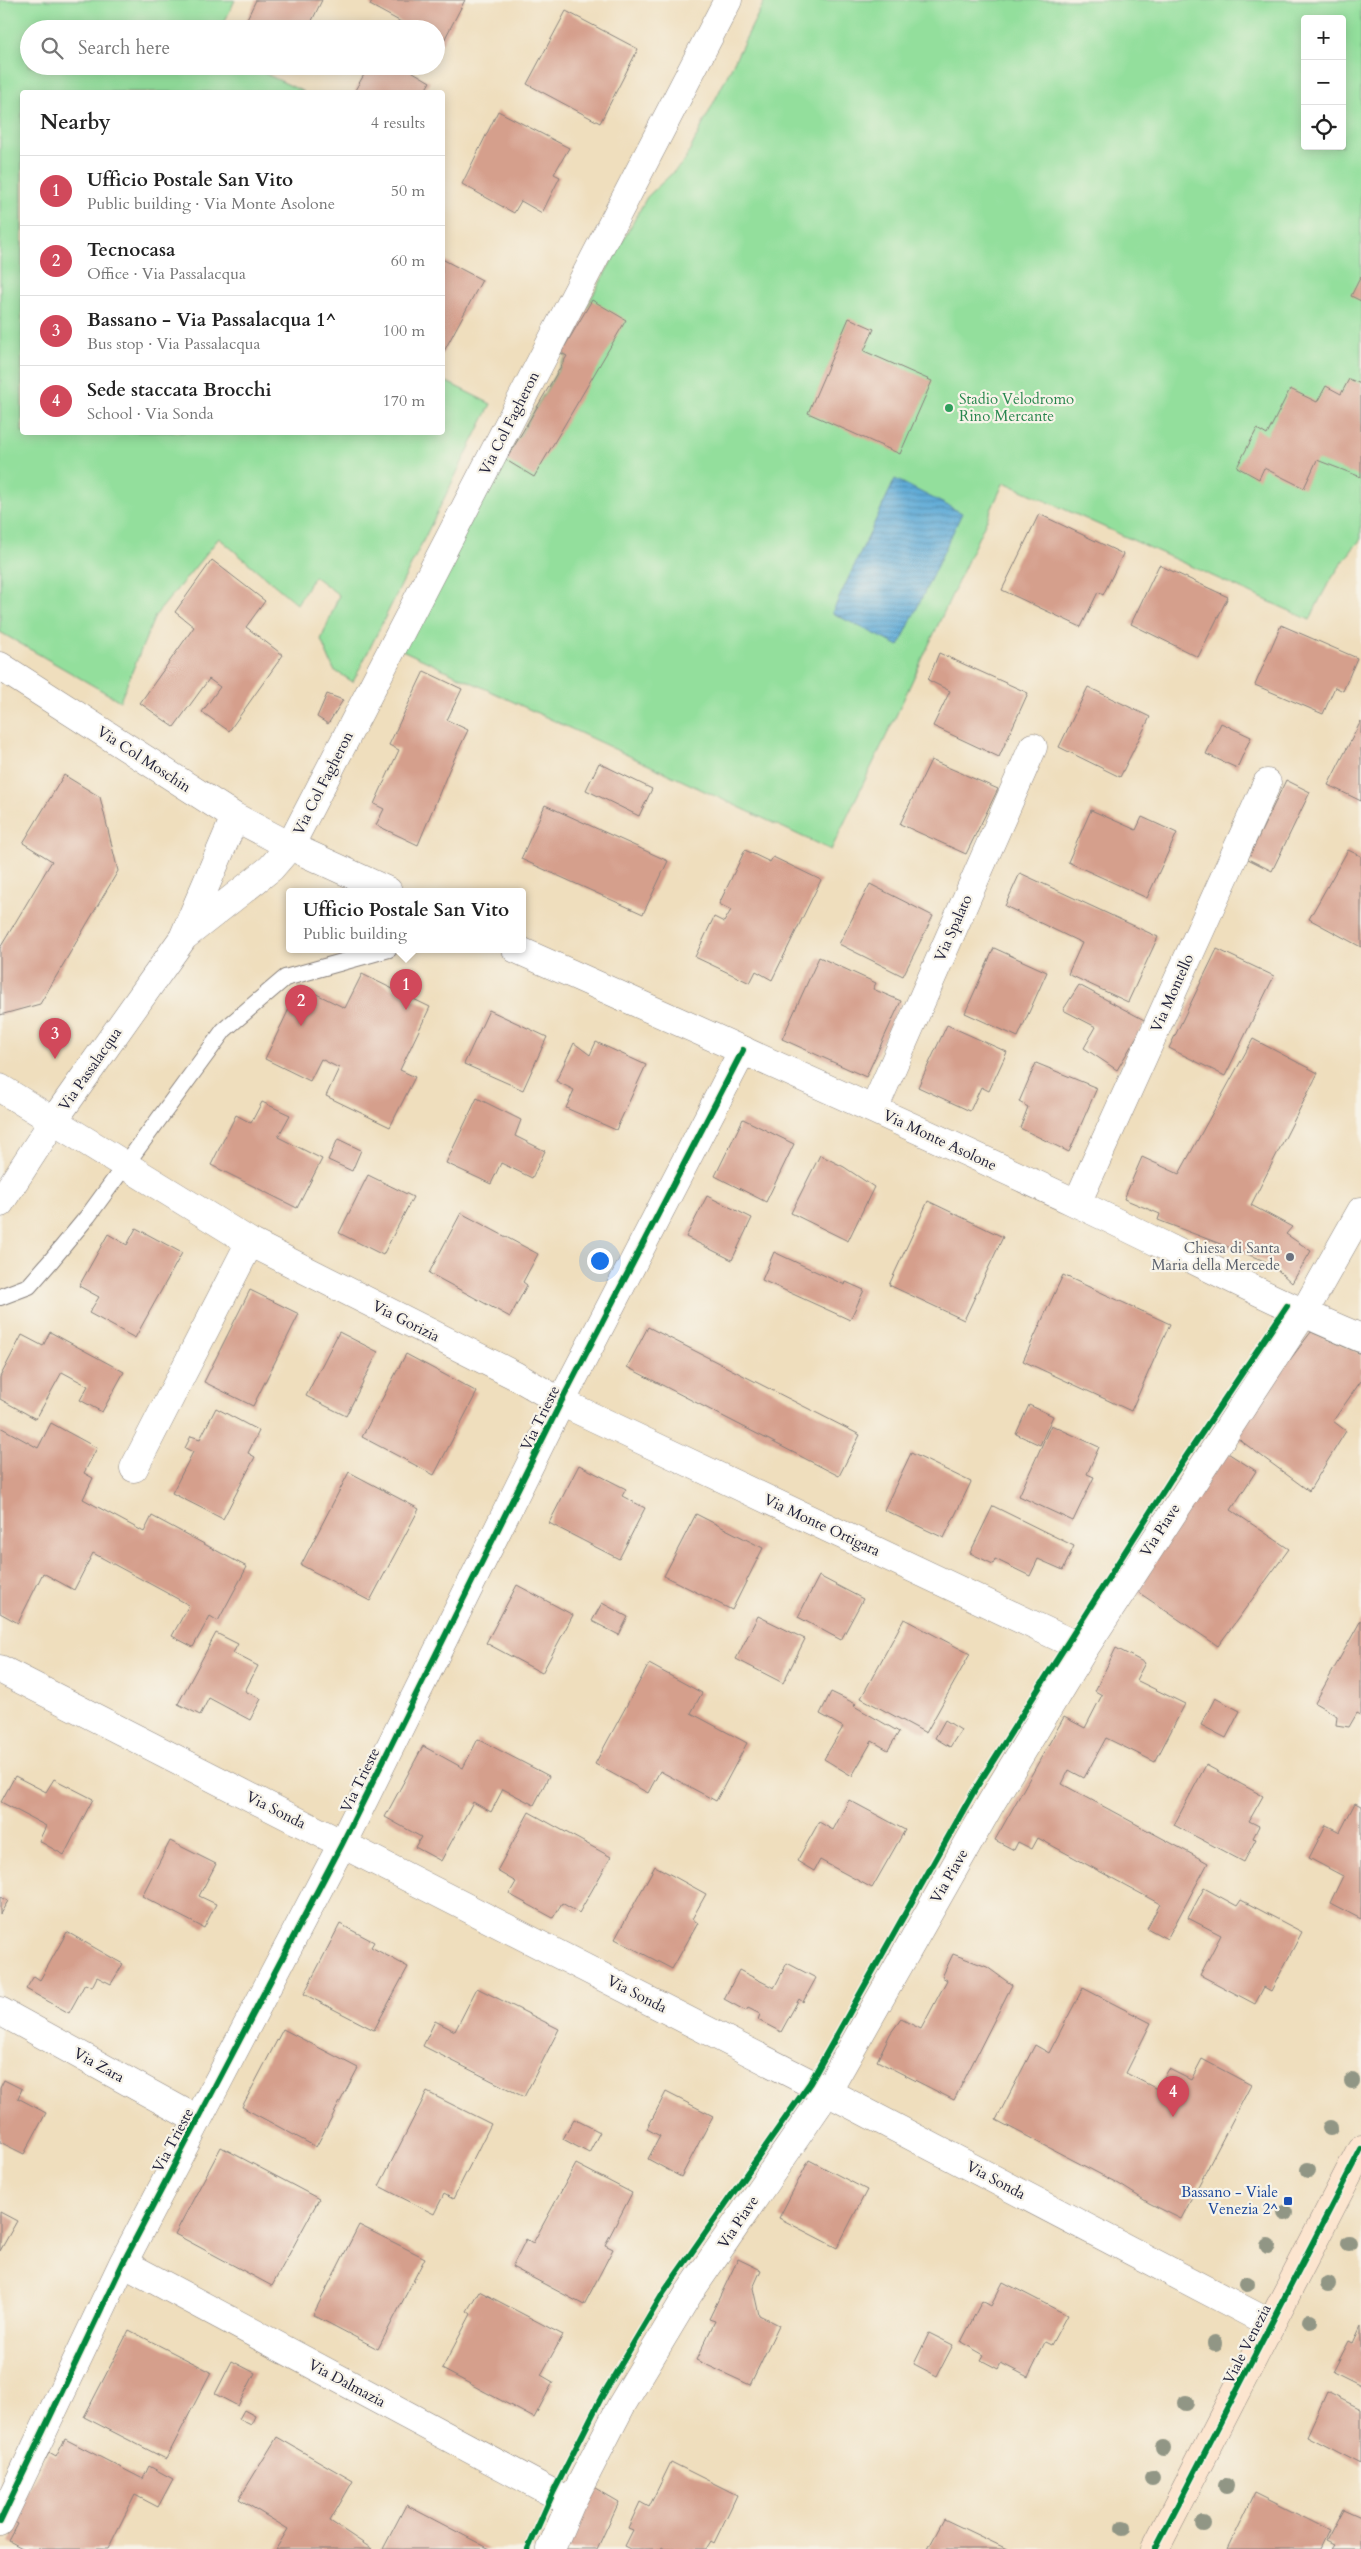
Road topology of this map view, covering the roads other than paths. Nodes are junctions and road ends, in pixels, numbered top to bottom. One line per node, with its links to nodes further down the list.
1 (728, 0): 6 (street, Via Col Fagheron)
2 (0, 666): 5 (street, Via Col Moschin)
3 (1033, 747): 13 (street, Via Spalato)
4 (1267, 783): 17 (street, Via Montello)
5 (235, 817): 6 (street, Via Col Moschin); 8 (street)
6 (290, 846): 7 (street); 8 (street, Via Col Fagheron)
7 (381, 888)
8 (183, 938): 14 (street, Via Passalacqua)
9 (375, 953): 15 (lane)
10 (525, 953): 11 (street, Via Monte Asolone)
11 (743, 1050): 13 (street, Via Monte Asolone); 23 (street, Via Trieste)
12 (0, 1088): 14 (street, Via Gorizia)
13 (874, 1109): 17 (street, Via Monte Asolone)
14 (54, 1120): 15 (street, Via Gorizia); 16 (street, Via Passalacqua)
15 (125, 1166): 19 (street, Via Gorizia); 20 (lane)
16 (0, 1203)
17 (1076, 1203): 21 (street, Via Monte Asolone)
18 (1361, 1211): 21 (street, Via Piave)
19 (250, 1242): 23 (street, Via Gorizia); 24 (street)
20 (0, 1297)
21 (1303, 1314): 22 (street, Via Monte Asolone); 25 (street, Via Piave)
22 (1361, 1338)
23 (561, 1402): 25 (street, Via Monte Ortigara); 27 (street, Via Trieste)
24 (134, 1468)
25 (1084, 1649): 29 (street, Via Piave)
26 (0, 1669): 27 (street, Via Sonda)
27 (342, 1844): 29 (street, Via Sonda); 30 (street, Via Trieste)
28 (0, 2011): 30 (street, Via Zara)
29 (827, 2092): 33 (street, Via Sonda); 35 (street, Via Piave)
30 (198, 2120): 32 (street, Via Trieste)
31 (1361, 2149): 33 (main road, Viale Venezia)
32 (123, 2263): 34 (street, Via Trieste); 35 (street, Via Dalmazia)
33 (1271, 2324): 38 (main road, Viale Venezia)
34 (11, 2472): 36 (street, Via Trieste)
35 (571, 2503): 37 (street, Via Piave)
36 (0, 2522)
37 (551, 2549)
38 (1155, 2549)

